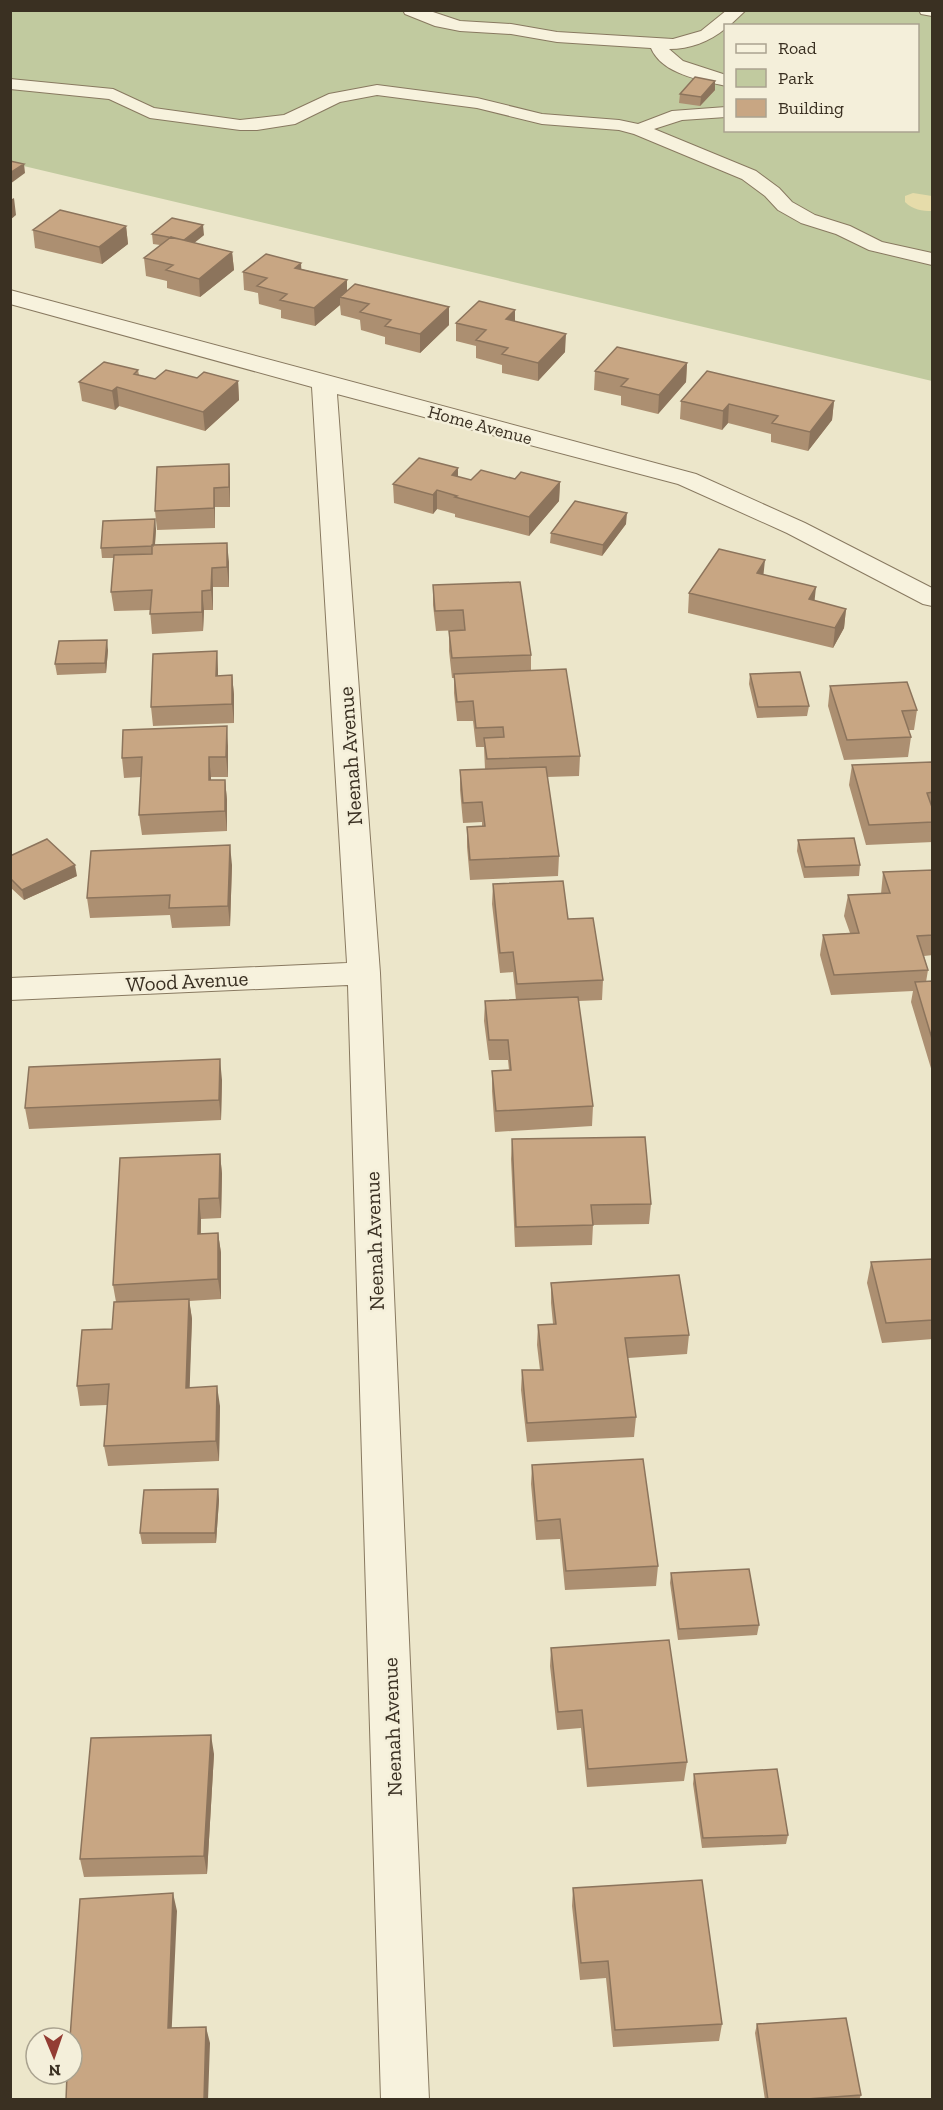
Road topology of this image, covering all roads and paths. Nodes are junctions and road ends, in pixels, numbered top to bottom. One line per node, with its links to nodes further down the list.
1 (411, 10): 5 (lane)
2 (738, 10): 5 (lane)
3 (927, 10): 4 (lane)
4 (933, 11)
5 (658, 44): 6 (lane)
6 (724, 80)
7 (10, 84): 9 (lane)
8 (724, 112): 9 (lane)
9 (640, 130): 10 (lane)
10 (933, 259)
11 (10, 297): 12 (street, Home Avenue)
12 (324, 383): 13 (street, Home Avenue); 14 (street, Neenah Avenue)
13 (933, 598)
14 (364, 973): 15 (street, Wood Avenue); 16 (street, Neenah Avenue)
15 (10, 989)
16 (405, 2100)

